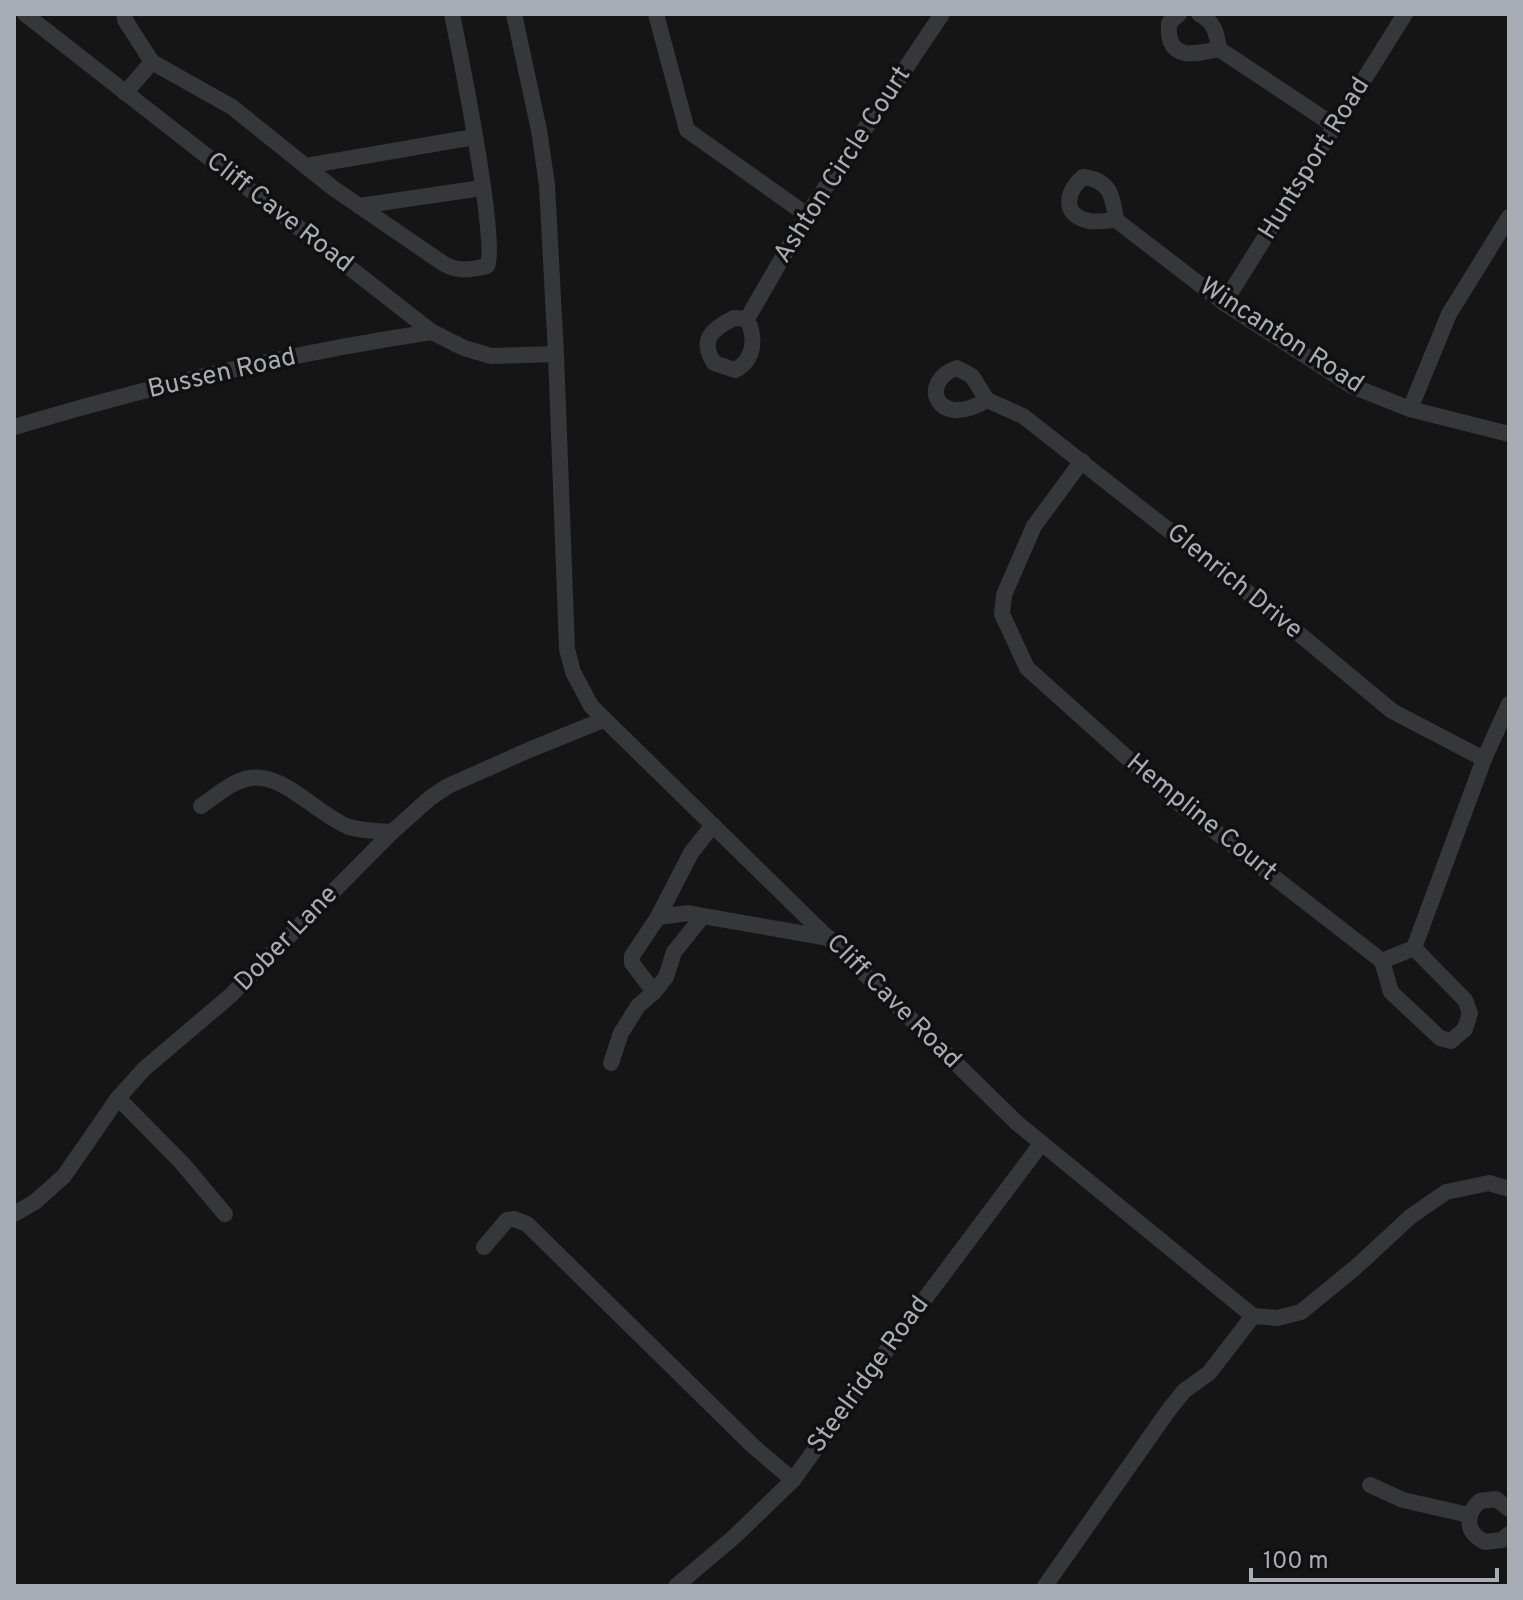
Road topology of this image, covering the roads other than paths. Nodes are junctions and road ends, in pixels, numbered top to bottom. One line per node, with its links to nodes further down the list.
1 (25, 14): 12 (street, Cliff Cave Road)
2 (125, 14): 11 (street)
3 (452, 14): 14 (street)
4 (514, 14): 24 (street, Cliff Cave Road)
5 (656, 14): 18 (street)
6 (942, 14): 18 (street, Ashton Circle Court)
7 (1179, 14): 10 (street)
8 (1199, 14): 10 (street)
9 (1405, 14): 13 (street, Huntsport Road)
10 (1219, 49): 13 (street)
11 (152, 62): 12 (street); 15 (street)
12 (125, 93): 23 (street, Cliff Cave Road)
13 (1335, 126): 21 (street, Huntsport Road)
14 (474, 137): 15 (street); 16 (street)
15 (306, 166): 17 (street)
16 (482, 188): 17 (street); 17 (street)
17 (359, 206)
18 (807, 215): 22 (street, Ashton Circle Court)
19 (1509, 217): 26 (street)
20 (1116, 220): 21 (street, Wincanton Road)
21 (1224, 303): 26 (street, Wincanton Road)
22 (747, 319)
23 (432, 332): 24 (street, Cliff Cave Road); 27 (street, Bussen Road)
24 (556, 354): 31 (street, Cliff Cave Road)
25 (987, 400): 29 (street, Glenrich Drive)
26 (1410, 409): 28 (street, Wincanton Road)
27 (14, 427)
28 (1509, 434)
29 (1082, 461): 32 (street, Glenrich Drive); 40 (street, Hempline Court)
30 (1509, 704): 32 (street)
31 (603, 720): 34 (street, Cliff Cave Road); 35 (street, Dober Lane)
32 (1484, 759): 39 (street)
33 (201, 806): 35 (street)
34 (713, 825): 37 (street); 38 (street, Cliff Cave Road)
35 (392, 832): 43 (street, Dober Lane)
36 (703, 916): 37 (street); 38 (street); 41 (street)
37 (658, 917): 41 (street)
38 (829, 938): 44 (street, Cliff Cave Road)
39 (1414, 948): 40 (street); 40 (street)
40 (1382, 961)
41 (654, 992): 42 (street)
42 (611, 1063)
43 (118, 1098): 46 (street, Dober Lane); 47 (street)
44 (1041, 1144): 49 (street, Cliff Cave Road); 50 (street, Steelridge Road)
45 (1509, 1189): 49 (street)
46 (14, 1214)
47 (225, 1214)
48 (484, 1247): 50 (street)
49 (1253, 1316): 56 (street)
50 (793, 1480): 55 (street, Steelridge Road)
51 (1370, 1485): 53 (street)
52 (1507, 1503): 53 (street)
53 (1469, 1515): 54 (street)
54 (1509, 1534)
55 (676, 1586)
56 (1045, 1586)

